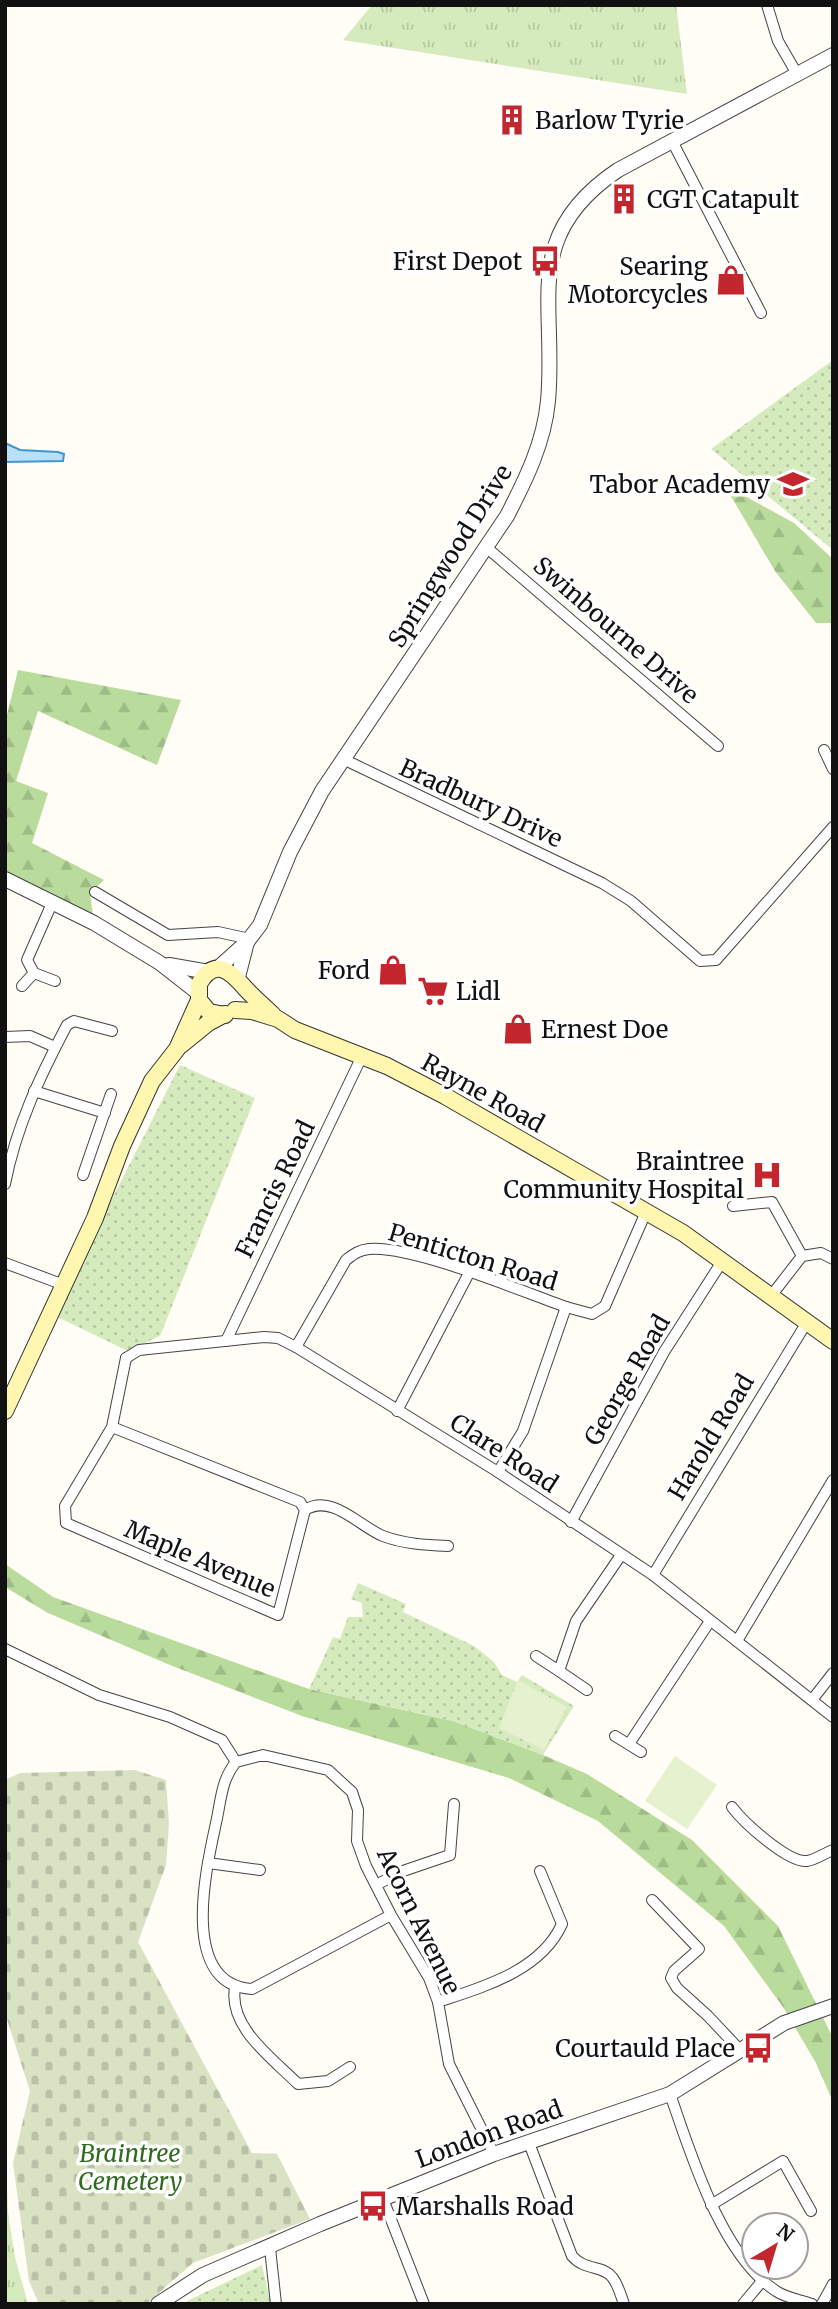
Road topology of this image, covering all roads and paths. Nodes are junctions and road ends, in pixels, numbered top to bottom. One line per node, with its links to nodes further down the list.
1 (767, 5): 3 (street)
2 (833, 55): 3 (street, Springwood Drive)
3 (797, 75): 4 (street, Springwood Drive)
4 (672, 141): 5 (street); 6 (street, Springwood Drive)
5 (761, 313)
6 (486, 547): 7 (street, Swinbourne Drive); 9 (street, Springwood Drive)
7 (718, 746)
8 (824, 750): 10 (street)
9 (343, 759): 11 (street, Bradbury Drive); 15 (street, Springwood Drive)
10 (833, 769)
11 (833, 827)
12 (5, 879): 14 (street, Rayne Road)
13 (95, 892): 15 (street)
14 (53, 901): 16 (street, Rayne Road); 18 (street)
15 (249, 941): 17 (street, Springwood Drive); 20 (street, Springwood Drive)
16 (160, 963): 17 (street, Rayne Road); 22 (street, Rayne Road)
17 (213, 970): 20 (main road, Rayne Road); 22 (main road)
18 (34, 973): 19 (street); 21 (street)
19 (55, 981)
20 (240, 981): 23 (main road); 24 (main road, Rayne Road)
21 (22, 986)
22 (198, 996): 23 (main road, Rayne Road); 28 (main road)
23 (230, 1012): 24 (main road, Rayne Road); 28 (main road)
24 (278, 1019): 29 (main road, Rayne Road)
25 (112, 1031): 27 (street)
26 (5, 1037): 27 (street)
27 (55, 1047): 30 (street)
28 (177, 1049): 43 (main road)
29 (362, 1056): 37 (main road, Rayne Road); 48 (street, Francis Road)
30 (34, 1091): 32 (street); 33 (street)
31 (111, 1094): 32 (street)
32 (105, 1113): 34 (street)
33 (9, 1146): 35 (street)
34 (83, 1175)
35 (5, 1184)
36 (733, 1206): 38 (street)
37 (646, 1212): 40 (main road, Rayne Road); 45 (street, Penticton Road)
38 (802, 1256): 39 (street); 44 (street)
39 (833, 1259)
40 (723, 1260): 44 (main road, Rayne Road); 58 (street, George Road)
41 (5, 1263): 43 (street)
42 (469, 1273): 45 (street, Penticton Road); 49 (street, Penticton Road); 53 (street)
43 (64, 1285): 52 (main road)
44 (771, 1296): 46 (main road, Rayne Road)
45 (566, 1307): 55 (street)
46 (807, 1322): 47 (main road, Rayne Road); 61 (street, Harold Road)
47 (833, 1340)
48 (226, 1341): 49 (street, Clare Road); 51 (street, Clare Road)
49 (296, 1347): 53 (street, Clare Road)
50 (117, 1349): 51 (street)
51 (126, 1358): 54 (street)
52 (5, 1411)
53 (397, 1411): 55 (street, Clare Road)
54 (112, 1427): 57 (street); 57 (street, Maple Avenue)
55 (498, 1472): 58 (street, Clare Road)
56 (833, 1480): 63 (street)
57 (306, 1510): 59 (street)
58 (571, 1522): 60 (street, Clare Road)
59 (447, 1546)
60 (621, 1555): 61 (street, Clare Road); 66 (street)
61 (653, 1575): 62 (street, Clare Road)
62 (710, 1621): 63 (street, Clare Road); 72 (street)
63 (737, 1641): 69 (street, Clare Road)
64 (5, 1649): 74 (street)
65 (536, 1656): 66 (street)
66 (559, 1671): 68 (street)
67 (833, 1673): 69 (street)
68 (587, 1690)
69 (812, 1700): 70 (street, Clare Road)
70 (833, 1717)
71 (615, 1736): 72 (street)
72 (629, 1744): 73 (street)
73 (641, 1752)
74 (236, 1762): 78 (street); 81 (street, Acorn Avenue)
75 (454, 1804): 81 (street)
76 (732, 1813): 77 (street)
77 (833, 1850)
78 (208, 1863): 79 (street); 84 (street)
79 (260, 1870)
80 (540, 1871): 85 (street)
81 (376, 1885): 83 (street, Acorn Avenue)
82 (652, 1900): 87 (street)
83 (391, 1915): 84 (street); 85 (street, Acorn Avenue)
84 (235, 1988): 88 (street)
85 (438, 2002): 91 (street, Acorn Avenue)
86 (828, 2008): 87 (street, London Road)
87 (740, 2050): 89 (street, London Road)
88 (349, 2067)
89 (670, 2094): 90 (street, London Road); 93 (street)
90 (530, 2143): 91 (street, London Road); 103 (street)
91 (494, 2154): 92 (street, London Road)
92 (383, 2199): 95 (street, London Road); 102 (street)
93 (711, 2205): 94 (street); 96 (street)
94 (811, 2211)
95 (270, 2248): 100 (street, London Road); 101 (street)
96 (740, 2251)
97 (762, 2281): 104 (street)
98 (764, 2281): 105 (street)
99 (833, 2284): 106 (street)
100 (159, 2304)
101 (276, 2304)
102 (424, 2304)
103 (624, 2304)
104 (744, 2304)
105 (812, 2304)
106 (822, 2304)

